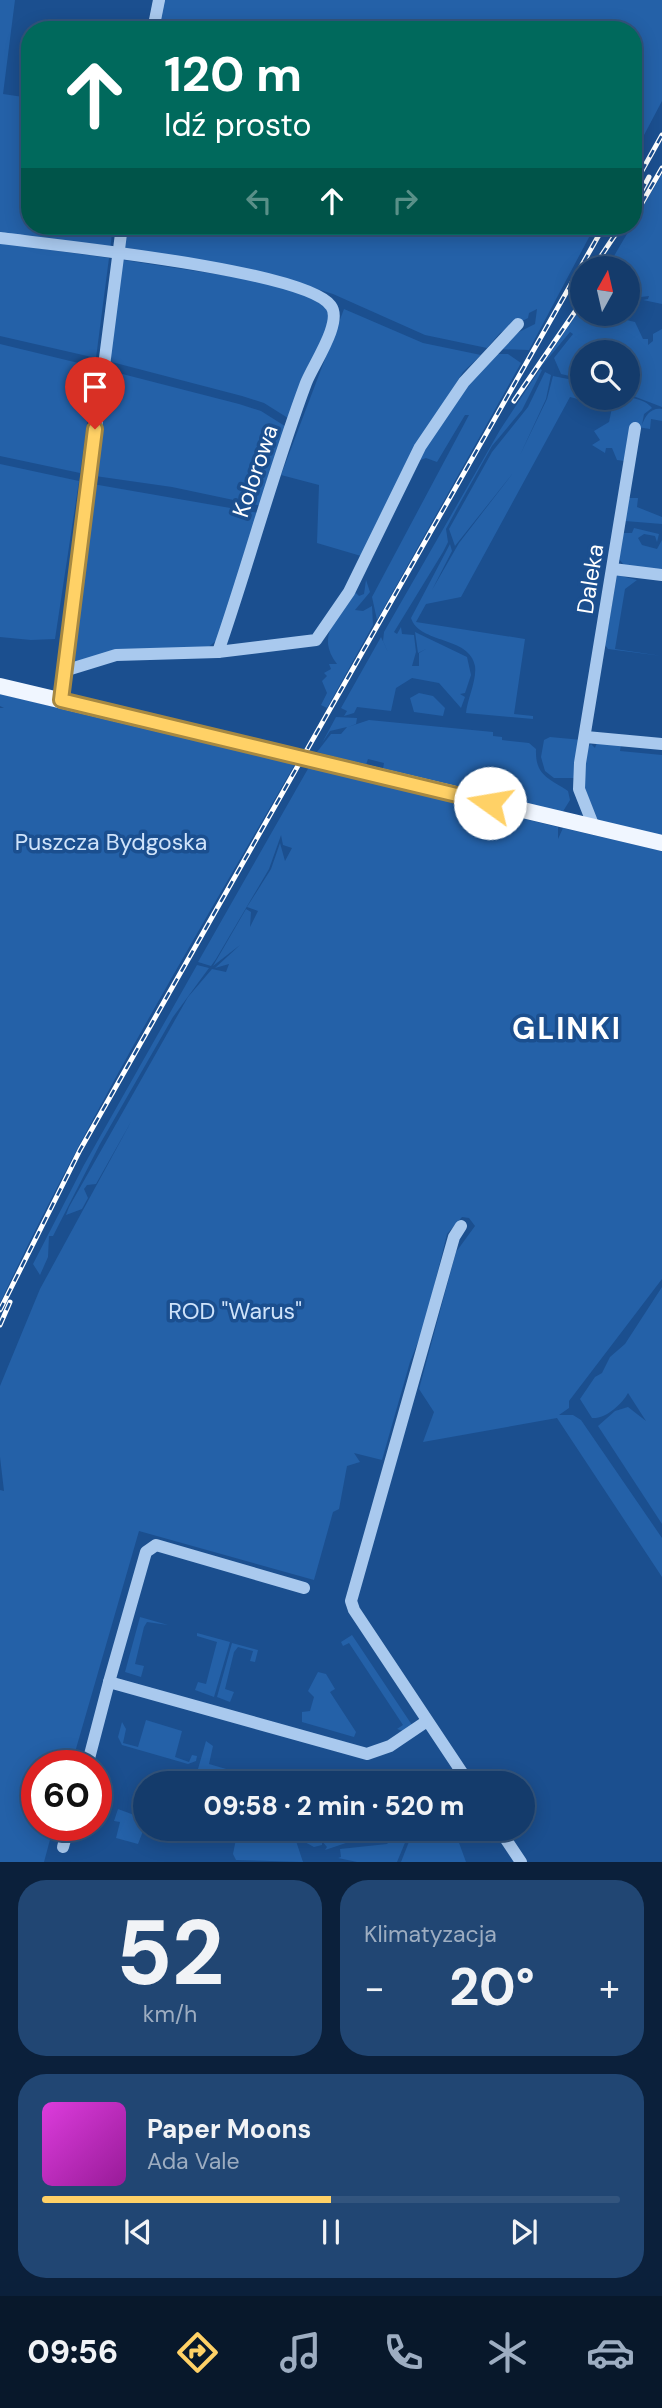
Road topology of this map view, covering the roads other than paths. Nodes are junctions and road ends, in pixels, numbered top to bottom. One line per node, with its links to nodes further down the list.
1 (159, 0): 2 (street)
2 (155, 21)
3 (121, 235): 5 (street)
4 (0, 238): 5 (street)
5 (119, 253): 10 (street, Kolorowa); 11 (street)
6 (517, 324): 10 (street)
7 (635, 428): 8 (street, Daleka)
8 (613, 569): 9 (street); 14 (street, Daleka)
9 (662, 575)
10 (218, 652): 11 (street)
11 (64, 671): 13 (street)
12 (0, 686): 13 (main road)
13 (61, 700): 16 (main road)
14 (586, 737): 15 (street); 16 (street, Daleka)
15 (662, 744)
16 (594, 827): 17 (main road)
17 (662, 843)
18 (461, 1226): 21 (street)
19 (304, 1588): 20 (street)
20 (109, 1682): 21 (street); 22 (street)
21 (427, 1721): 23 (street)
22 (91, 1750)
23 (461, 1771)
24 (65, 1841): 26 (street)
25 (507, 1841): 27 (street)
26 (63, 1847)
27 (521, 1862)

